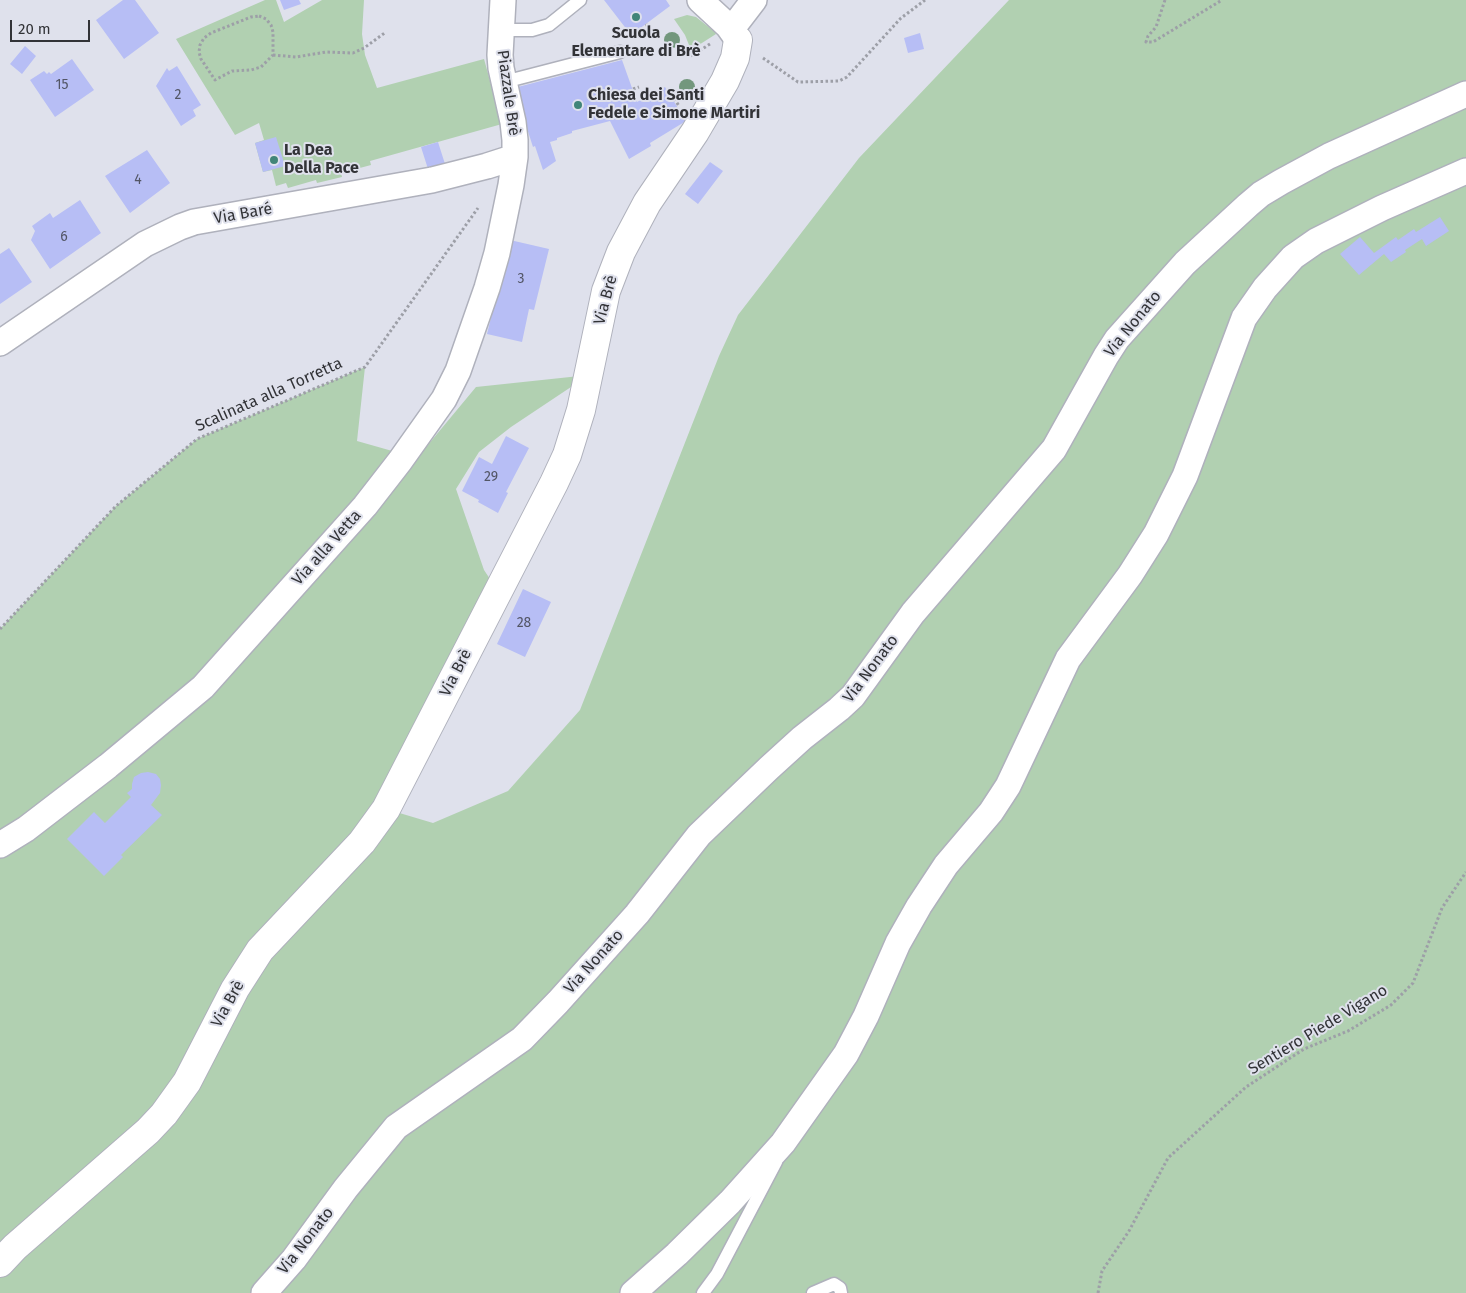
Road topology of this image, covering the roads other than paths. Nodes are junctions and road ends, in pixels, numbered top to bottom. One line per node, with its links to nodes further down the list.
1 (504, 0): 5 (street, Piazzale Brè)
2 (580, 0): 5 (lane)
3 (700, 0): 6 (street)
4 (754, 0): 6 (street)
5 (502, 30): 8 (street, Piazzale Brè)
6 (735, 35): 15 (street, Via Brè)
7 (620, 52): 8 (lane)
8 (504, 82): 10 (street, Piazzale Brè)
9 (1466, 94): 16 (street, Via Nonato)
10 (515, 157): 12 (street, Via Baré); 13 (street, Via alla Vetta)
11 (1466, 171): 14 (street)
12 (0, 343)
13 (0, 845)
14 (783, 1143): 17 (street); 18 (lane)
15 (0, 1263)
16 (264, 1293)
17 (633, 1293)
18 (703, 1293)
19 (813, 1293): 20 (lane)
20 (841, 1293)

